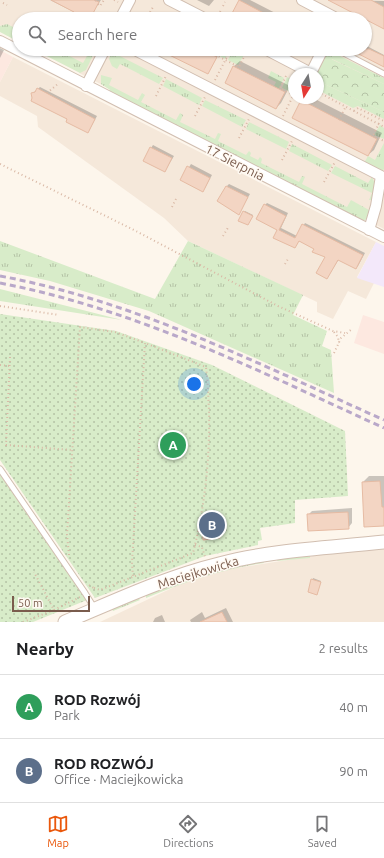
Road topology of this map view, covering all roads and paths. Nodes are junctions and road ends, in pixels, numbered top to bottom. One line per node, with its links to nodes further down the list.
1 (105, 0): 8 (path)
2 (130, 0): 10 (street)
3 (169, 0): 12 (street)
4 (302, 0): 14 (street)
5 (225, 2): 13 (path)
6 (3, 3): 7 (path)
7 (7, 4)
8 (98, 4)
9 (153, 7): 11 (path)
10 (124, 12)
11 (150, 12)
12 (192, 12)
13 (220, 12)
14 (325, 12)
15 (0, 41): 16 (street, 17 Sierpnia)
16 (12, 47)
17 (29, 56): 32 (street, 17 Sierpnia)
18 (101, 56): 32 (street)
19 (147, 56): 58 (street)
20 (218, 56): 26 (path)
21 (228, 56): 26 (path)
22 (244, 56): 26 (path)
23 (278, 56): 24 (street)
24 (320, 56)
25 (349, 56): 28 (lane)
26 (226, 60): 30 (path)
27 (168, 72): 37 (path)
28 (384, 74)
29 (286, 76): 34 (path)
30 (217, 77)
31 (60, 82): 35 (path)
32 (86, 86): 58 (street, 17 Sierpnia)
33 (208, 92): 43 (path)
34 (288, 92)
35 (46, 93)
36 (324, 95): 39 (path)
37 (156, 96)
38 (289, 104): 41 (path)
39 (346, 106): 40 (path); 44 (path)
40 (354, 111): 45 (path); 46 (path)
41 (284, 113)
42 (251, 114): 49 (path)
43 (195, 116)
44 (340, 120)
45 (384, 121)
46 (379, 123): 47 (path); 50 (path)
47 (384, 127)
48 (294, 136): 51 (path)
49 (239, 138)
50 (384, 141)
51 (282, 160)
52 (0, 164): 66 (path)
53 (333, 166): 54 (path)
54 (324, 182)
55 (176, 199): 56 (path)
56 (172, 207)
57 (228, 226): 59 (path)
58 (368, 230): 60 (street, 17 Sierpnia)
59 (223, 236)
60 (384, 237)
61 (288, 259): 62 (path)
62 (285, 264)
63 (0, 306): 64 (path)
64 (58, 315)
65 (352, 328): 67 (path)
66 (334, 332): 67 (path); 69 (path)
67 (345, 333): 69 (path)
68 (145, 344): 74 (path); 77 (path); 81 (path)
69 (338, 344): 70 (path)
70 (334, 353)
71 (10, 357): 73 (path)
72 (0, 365): 73 (path)
73 (10, 366): 74 (path)
74 (72, 450): 78 (path)
75 (0, 469): 84 (lane)
76 (384, 542): 86 (street, Maciejkowicka)
77 (195, 545): 79 (path); 81 (path)
78 (72, 559)
79 (206, 560)
80 (34, 572): 85 (path)
81 (133, 577): 83 (path)
82 (86, 581): 83 (path)
83 (94, 588): 84 (path)
84 (86, 593): 85 (path); 86 (lane)
85 (54, 610): 87 (path)
86 (95, 610): 88 (street, Maciejkowicka)
87 (23, 622)
88 (65, 622)

